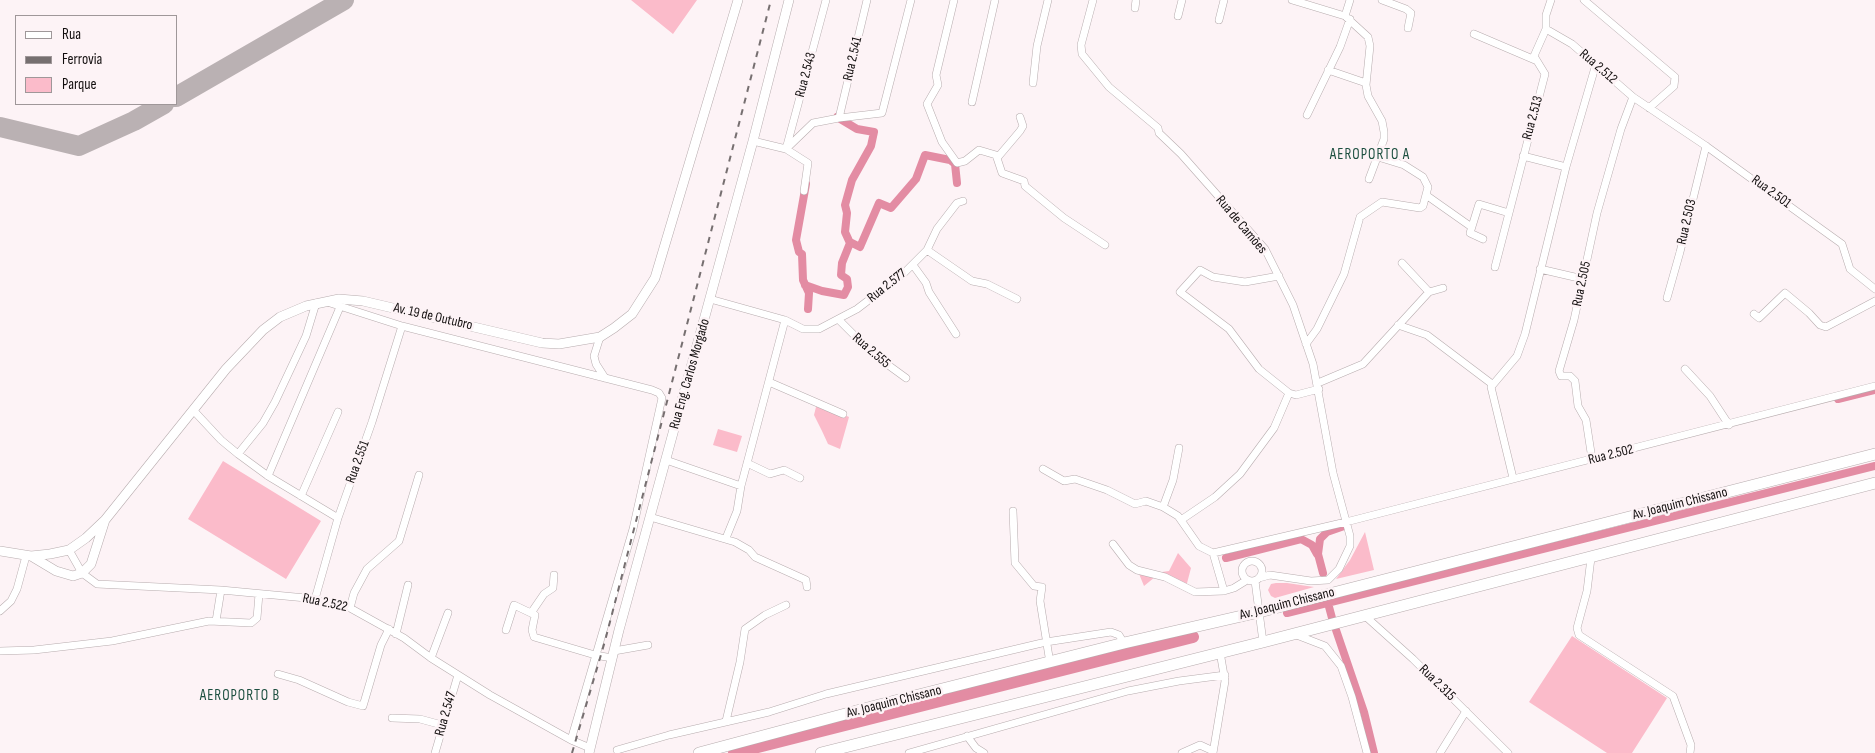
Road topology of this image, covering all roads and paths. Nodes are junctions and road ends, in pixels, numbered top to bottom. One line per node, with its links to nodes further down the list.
1 (738, 0): 74 (street, Av. 19 de Outubro)
2 (789, 0): 37 (street, Rua Eng. Carlos Morgado)
3 (826, 0): 39 (street, Rua 2.543)
4 (867, 0): 36 (street, Rua 2.541)
5 (911, 0): 36 (street)
6 (954, 0): 41 (street)
7 (995, 0): 32 (street)
8 (1048, 0): 29 (street)
9 (1092, 0): 57 (street, Rua de Camões)
10 (1136, 0): 19 (street)
11 (1182, 0): 20 (street)
12 (1224, 0): 22 (street)
13 (1292, 0): 21 (street)
14 (1350, 0): 21 (street)
15 (1382, 0): 18 (street)
16 (1552, 0): 24 (street)
17 (1584, 0): 33 (street)
18 (1398, 3): 23 (street)
19 (1134, 8)
20 (1178, 16)
21 (1347, 18): 28 (street); 30 (street)
22 (1219, 20)
23 (1408, 28)
24 (1546, 29): 26 (street); 27 (street, Rua 2.512)
25 (1474, 34): 26 (street)
26 (1535, 60): 40 (street, Rua 2.513)
27 (1596, 64): 31 (street, Rua 2.512); 43 (street)
28 (1328, 70): 30 (street); 34 (street)
29 (1033, 82)
30 (1366, 83): 42 (street)
31 (1633, 97): 33 (street, Rua 2.512); 58 (street, Rua 2.505)
32 (972, 102)
33 (1649, 108): 38 (street, Rua 2.501)
34 (1307, 115)
35 (1020, 117): 41 (street)
36 (839, 118): 39 (street)
37 (754, 141): 39 (street); 63 (street, Rua Eng. Carlos Morgado)
38 (1706, 146): 60 (street, Rua 2.501); 62 (street, Rua 2.503)
39 (786, 149): 45 (street)
40 (1523, 156): 43 (street); 48 (street, Rua 2.513)
41 (998, 157): 51 (street)
42 (1378, 157): 44 (street); 46 (street)
43 (1566, 167): 56 (street)
44 (1369, 179)
45 (804, 191)
46 (1426, 195): 49 (street); 75 (street)
47 (964, 201): 52 (street, Rua 2.577)
48 (1509, 213): 49 (street); 55 (street, Rua 2.513)
49 (1470, 226): 50 (street)
50 (1483, 239)
51 (1105, 245)
52 (927, 250): 54 (street, Rua 2.577); 64 (street)
53 (1402, 263): 61 (street)
54 (913, 265): 70 (street, Rua 2.577); 73 (street)
55 (1495, 266)
56 (1540, 269): 58 (street); 80 (street)
57 (1279, 276): 75 (street, Rua de Camões); 83 (street)
58 (1583, 279): 92 (street, Rua 2.505)
59 (1443, 288): 61 (street)
60 (1875, 289)
61 (1429, 292): 71 (street)
62 (1667, 298)
63 (710, 299): 69 (street, Rua 2.577); 91 (street, Rua Eng. Carlos Morgado)
64 (1017, 299)
65 (1875, 301): 68 (street)
66 (321, 302): 67 (street); 74 (street, Av. 19 de Outubro); 84 (street, Av. 19 de Outubro); 89 (street)
67 (340, 306): 72 (street); 96 (street)
68 (1754, 314)
69 (785, 320): 70 (street, Rua 2.577); 79 (street)
70 (839, 320): 78 (street, Rua 2.555)
71 (1398, 325): 80 (street); 81 (street)
72 (402, 326): 77 (street); 105 (street, Rua 2.551)
73 (956, 334)
74 (600, 337): 77 (street)
75 (1306, 344): 81 (street, Rua de Camões)
76 (1685, 369): 87 (street)
77 (605, 378): 143 (street)
78 (906, 378)
79 (769, 382): 86 (street); 93 (street)
80 (1492, 384): 98 (street)
81 (1319, 386): 83 (street); 108 (street, Rua de Camões)
82 (1875, 386): 87 (street, Rua 2.502)
83 (1289, 393): 107 (street)
84 (194, 411): 89 (street); 106 (street, Av. 19 de Outubro)
85 (338, 412): 101 (street)
86 (844, 414)
87 (1730, 425): 92 (street, Rua 2.502)
88 (1179, 448): 102 (street)
89 (238, 454): 96 (street)
90 (1875, 454): 128 (main road, Av. Joaquim Chissano)
91 (666, 460): 100 (street); 104 (street, Rua Eng. Carlos Morgado)
92 (1592, 460): 98 (street, Rua 2.502)
93 (747, 462): 97 (street); 100 (street)
94 (1043, 469): 102 (street)
95 (419, 475): 126 (street)
96 (268, 476): 101 (street)
97 (800, 478)
98 (1513, 478): 108 (street, Rua 2.502)
99 (1875, 483): 115 (main road, Av. Joaquim Chissano)
100 (741, 486): 109 (street)
101 (301, 496): 105 (street)
102 (1163, 507): 107 (street)
103 (1013, 511): 136 (street)
104 (650, 517): 109 (street); 142 (street, Rua Eng. Carlos Morgado)
105 (338, 518): 124 (street, Rua 2.551)
106 (105, 520): 111 (street, Av. 19 de Outubro); 116 (street)
107 (1181, 520): 113 (street)
108 (1346, 522): 113 (street, Rua 2.502); 118 (street, Rua de Camões)
109 (726, 538): 120 (street)
110 (1113, 544): 122 (street)
111 (69, 550): 114 (street, Av. 19 de Outubro); 116 (street)
112 (0, 551): 114 (street, Av. 19 de Outubro)
113 (1213, 553): 122 (street)
114 (29, 556): 116 (street); 127 (street)
115 (1591, 558): 131 (main road, Av. Joaquim Chissano); 167 (street)
116 (82, 574): 121 (street, Rua 2.522)
117 (554, 575): 130 (street)
118 (1253, 579): 122 (street); 128 (street)
119 (408, 585): 134 (street)
120 (807, 587)
121 (221, 590): 123 (street, Rua 2.522); 132 (street)
122 (1224, 591)
123 (259, 594): 124 (street, Rua 2.522); 132 (street)
124 (315, 599): 126 (street, Rua 2.522)
125 (786, 605): 151 (street)
126 (350, 608): 134 (street, Rua 2.522)
127 (0, 611)
128 (1259, 612): 137 (street); 138 (main road, Av. Joaquim Chissano)
129 (448, 613): 144 (street)
130 (532, 613): 133 (street); 143 (street)
131 (1363, 614): 135 (main road, Av. Joaquim Chissano); 149 (street, Rua 2.315)
132 (216, 621): 140 (street)
133 (506, 630)
134 (393, 632): 144 (street, Rua 2.522); 146 (street)
135 (1292, 634): 137 (main road, Av. Joaquim Chissano); 164 (street)
136 (1046, 642): 138 (street); 145 (street); 151 (street)
137 (1263, 642): 141 (main road, Av. Joaquim Chissano)
138 (1124, 643): 145 (main road, Av. Joaquim Chissano)
139 (648, 645): 142 (street)
140 (0, 651)
141 (1220, 652): 148 (street); 160 (main road, Av. Joaquim Chissano)
142 (613, 654): 143 (street); 155 (street, Rua Eng. Carlos Morgado)
143 (595, 655): 154 (street)
144 (431, 658): 147 (street, Rua 2.522)
145 (1050, 663): 159 (main road, Av. Joaquim Chissano)
146 (278, 674)
147 (458, 675): 152 (street, Rua 2.547); 154 (street, Rua 2.522)
148 (1225, 675): 153 (street); 157 (street)
149 (1466, 711): 165 (street); 166 (street, Rua 2.315)
150 (392, 718): 152 (street)
151 (726, 721): 156 (street)
152 (442, 725): 158 (street, Rua 2.547)
153 (966, 736): 161 (street); 162 (street)
154 (571, 740): 155 (street, Rua 2.522)
155 (590, 750)
156 (617, 750)
157 (1213, 752): 163 (street)
158 (434, 753)
159 (699, 753)
160 (821, 753)
161 (908, 753)
162 (984, 753)
163 (1182, 753)
164 (1367, 753)
165 (1440, 753)
166 (1508, 753)
167 (1690, 753)

